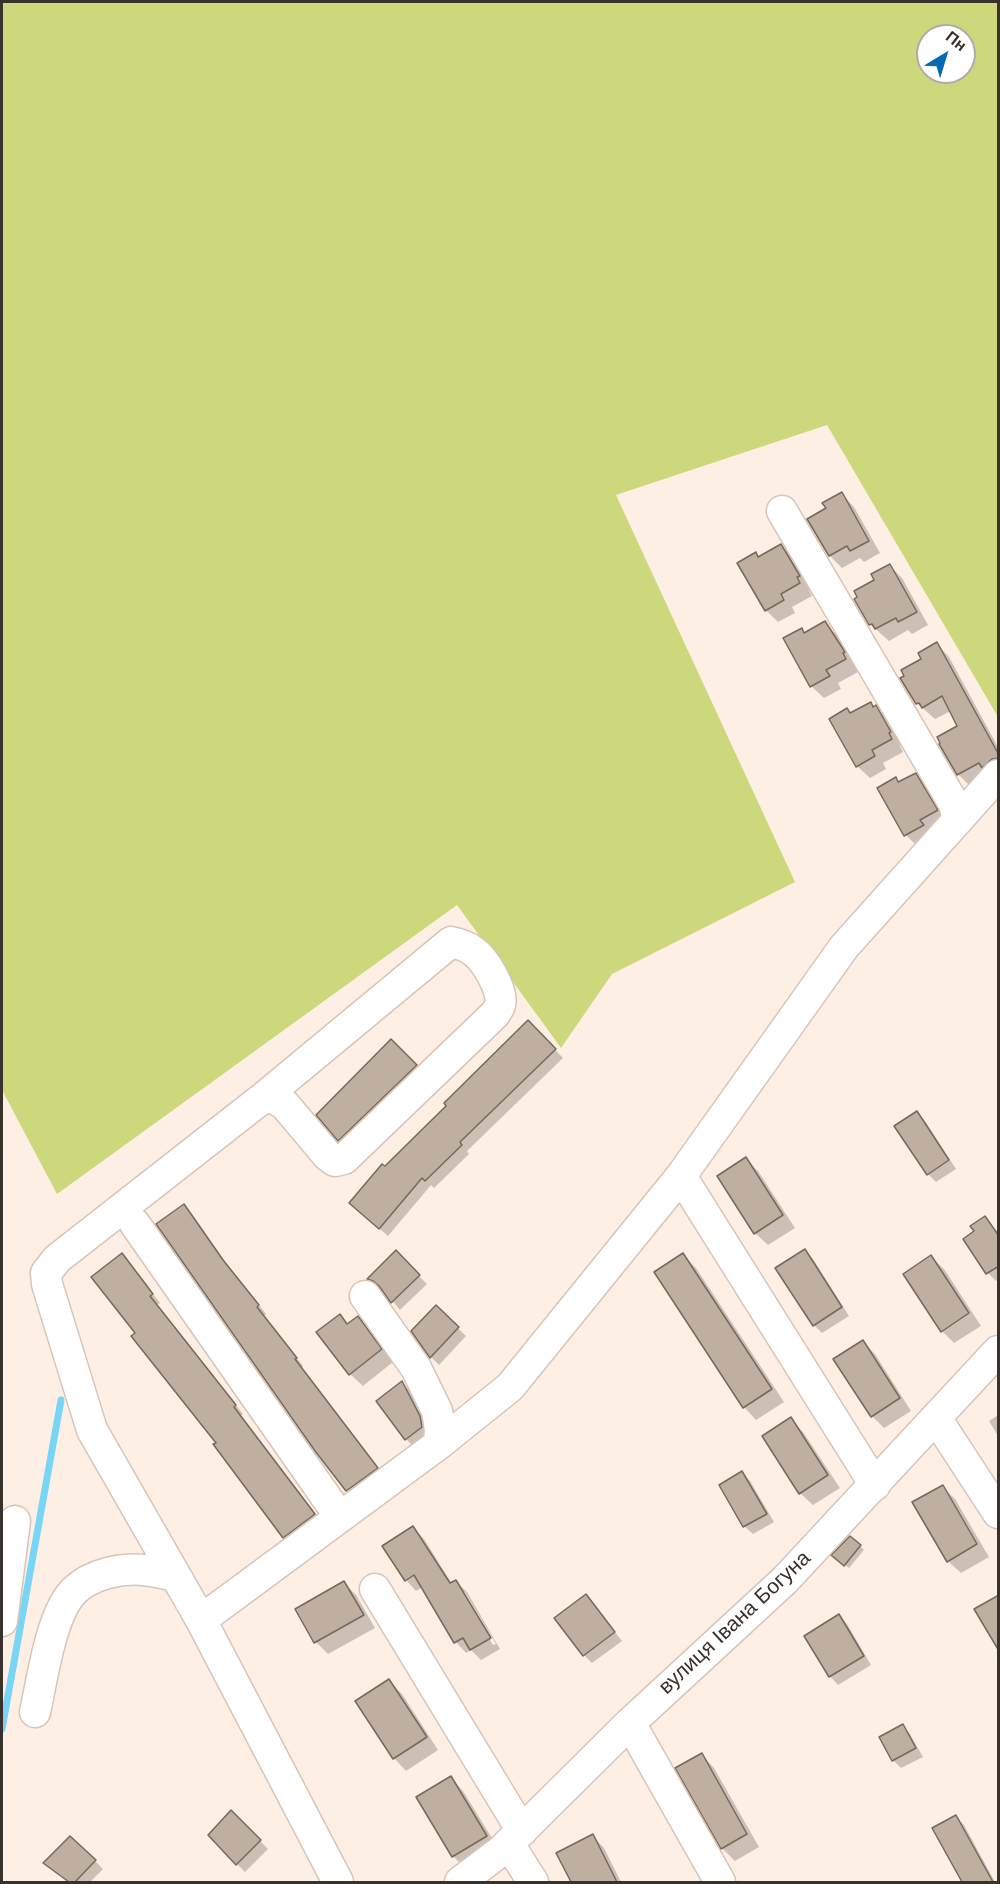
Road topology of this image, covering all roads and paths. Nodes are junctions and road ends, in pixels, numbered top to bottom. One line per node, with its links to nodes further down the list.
1 (782, 511): 3 (street)
2 (999, 775): 3 (street)
3 (958, 820): 5 (street)
4 (264, 1097): 4 (street); 15 (street)
5 (681, 1176): 10 (street); 11 (street)
6 (135, 1224): 13 (street)
7 (365, 1296): 10 (street)
8 (999, 1351): 9 (street, вулиця Івана Богуна)
9 (936, 1418): 11 (street, вулиця Івана Богуна); 12 (street)
10 (439, 1444): 13 (street)
11 (875, 1485): 20 (street, вулиця Івана Богуна)
12 (999, 1513)
13 (340, 1517): 17 (street)
14 (15, 1521): 18 (street)
15 (176, 1576): 17 (street); 19 (street)
16 (375, 1589): 21 (street)
17 (201, 1620): 22 (street)
18 (2, 1621)
19 (35, 1712)
20 (630, 1723): 21 (street, вулиця Івана Богуна); 25 (street)
21 (515, 1837): 23 (street, вулиця Івана Богуна); 24 (street)
22 (338, 1882)
23 (460, 1882)
24 (533, 1882)
25 (720, 1882)

